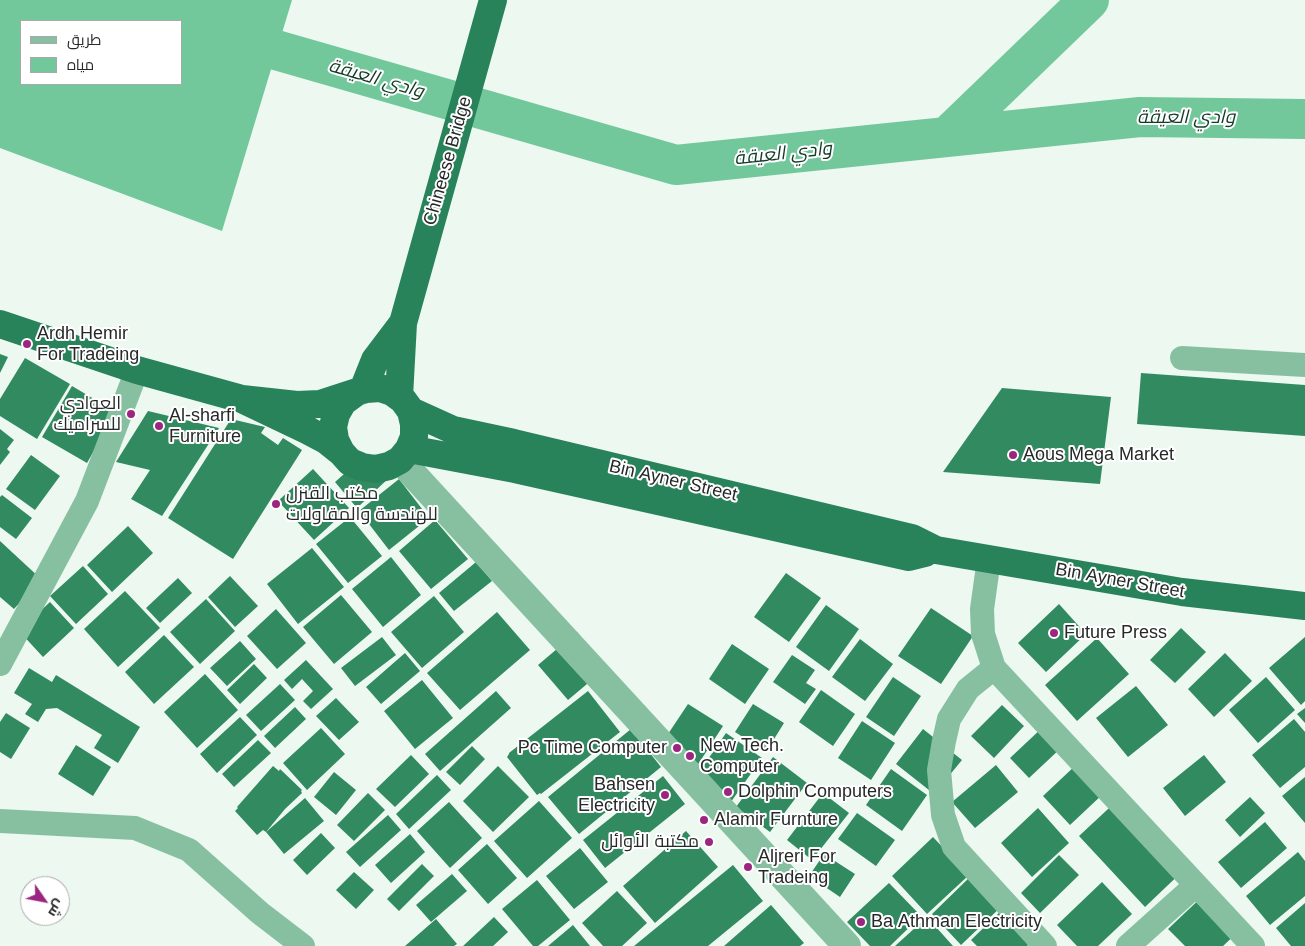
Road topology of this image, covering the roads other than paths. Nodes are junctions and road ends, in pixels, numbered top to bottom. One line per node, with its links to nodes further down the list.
1 (493, 0): 2 (highway, Chineese Bridge)
2 (407, 311): 7 (highway); 9 (highway)
3 (0, 324): 6 (highway)
4 (1182, 358): 5 (street)
5 (1305, 364)
6 (137, 370): 8 (highway); 15 (street)
7 (358, 392): 8 (highway); 9 (highway); 10 (highway)
8 (242, 400): 10 (highway)
9 (405, 404): 11 (highway); 12 (highway, Bin Ayner Street)
10 (341, 452): 11 (highway)
11 (404, 454): 12 (highway, Bin Ayner Street); 20 (street)
12 (936, 550): 13 (highway, Bin Ayner Street)
13 (989, 559): 14 (highway, Bin Ayner Street); 16 (street)
14 (1305, 606)
15 (0, 664)
16 (994, 668): 18 (street); 21 (street)
17 (0, 820): 19 (street)
18 (1196, 885): 22 (street); 23 (street)
19 (303, 946)
20 (847, 946)
21 (1045, 946)
22 (1128, 946)
23 (1253, 946)

